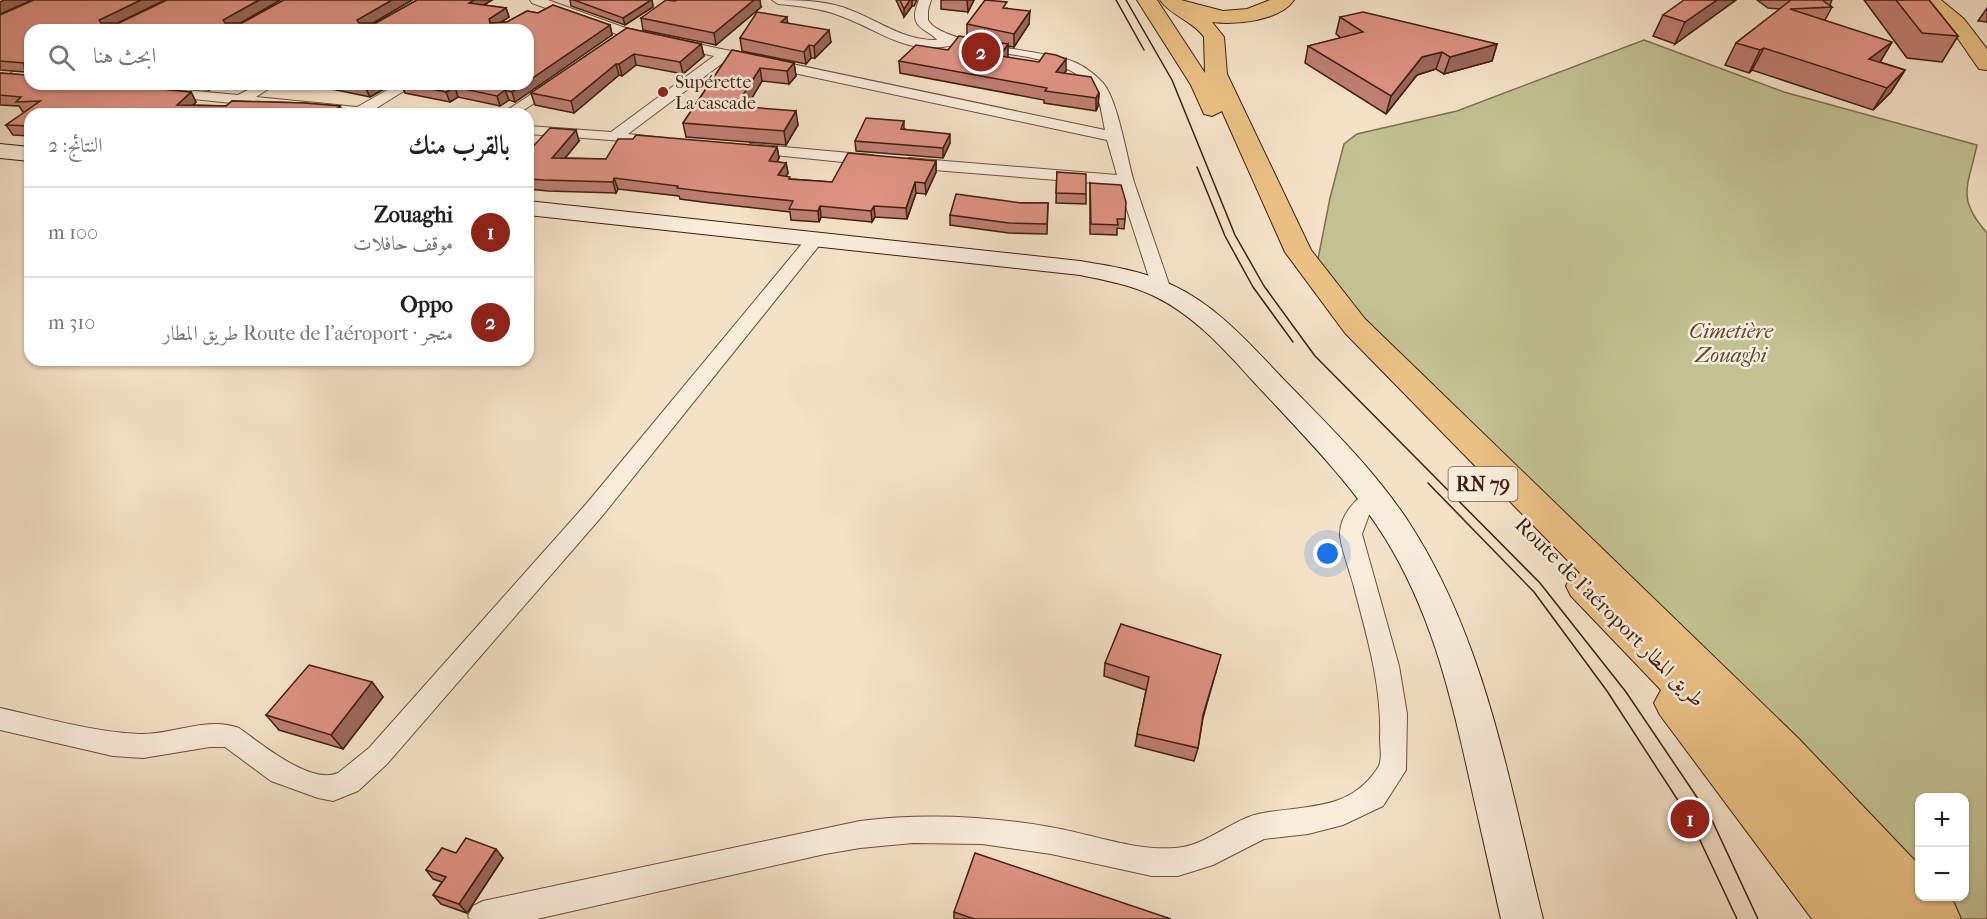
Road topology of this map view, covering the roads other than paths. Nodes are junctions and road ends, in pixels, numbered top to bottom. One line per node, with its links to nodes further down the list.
1 (778, 0): 11 (street)
2 (925, 0): 11 (street)
3 (1147, 0): 37 (highway, Route de l'aéroport طريق المطار / RN 79)
4 (1171, 0): 5 (highway); 43 (highway)
5 (1284, 0)
6 (1929, 0): 13 (highway)
7 (541, 2): 8 (street); 10 (street)
8 (528, 14)
9 (646, 20): 10 (street)
10 (622, 37): 12 (street)
11 (952, 41): 26 (street)
12 (725, 54): 26 (street); 27 (street)
13 (1987, 64)
14 (24, 70): 16 (street)
15 (568, 74): 24 (street)
16 (5, 77): 17 (street)
17 (24, 79)
18 (156, 90): 21 (street)
19 (258, 90): 21 (street)
20 (398, 90): 23 (street)
21 (240, 100): 22 (street)
22 (328, 108)
23 (366, 108)
24 (517, 108)
25 (534, 131): 27 (street)
26 (1115, 137): 32 (street)
27 (614, 138): 28 (street)
28 (674, 143)
29 (733, 148): 32 (street)
30 (0, 151): 31 (street)
31 (24, 153)
32 (1126, 181): 35 (street)
33 (534, 209): 34 (street)
34 (816, 238): 35 (street); 38 (street)
35 (1162, 290): 36 (street)
36 (1374, 498): 39 (street); 40 (street)
37 (1580, 581): 41 (highway, RN 79); 42 (highway, Route de l'aéroport طريق المطار / RN 79)
38 (0, 719)
39 (483, 916)
40 (1522, 919)
41 (1841, 919)
42 (1891, 919)
43 (1938, 919)

